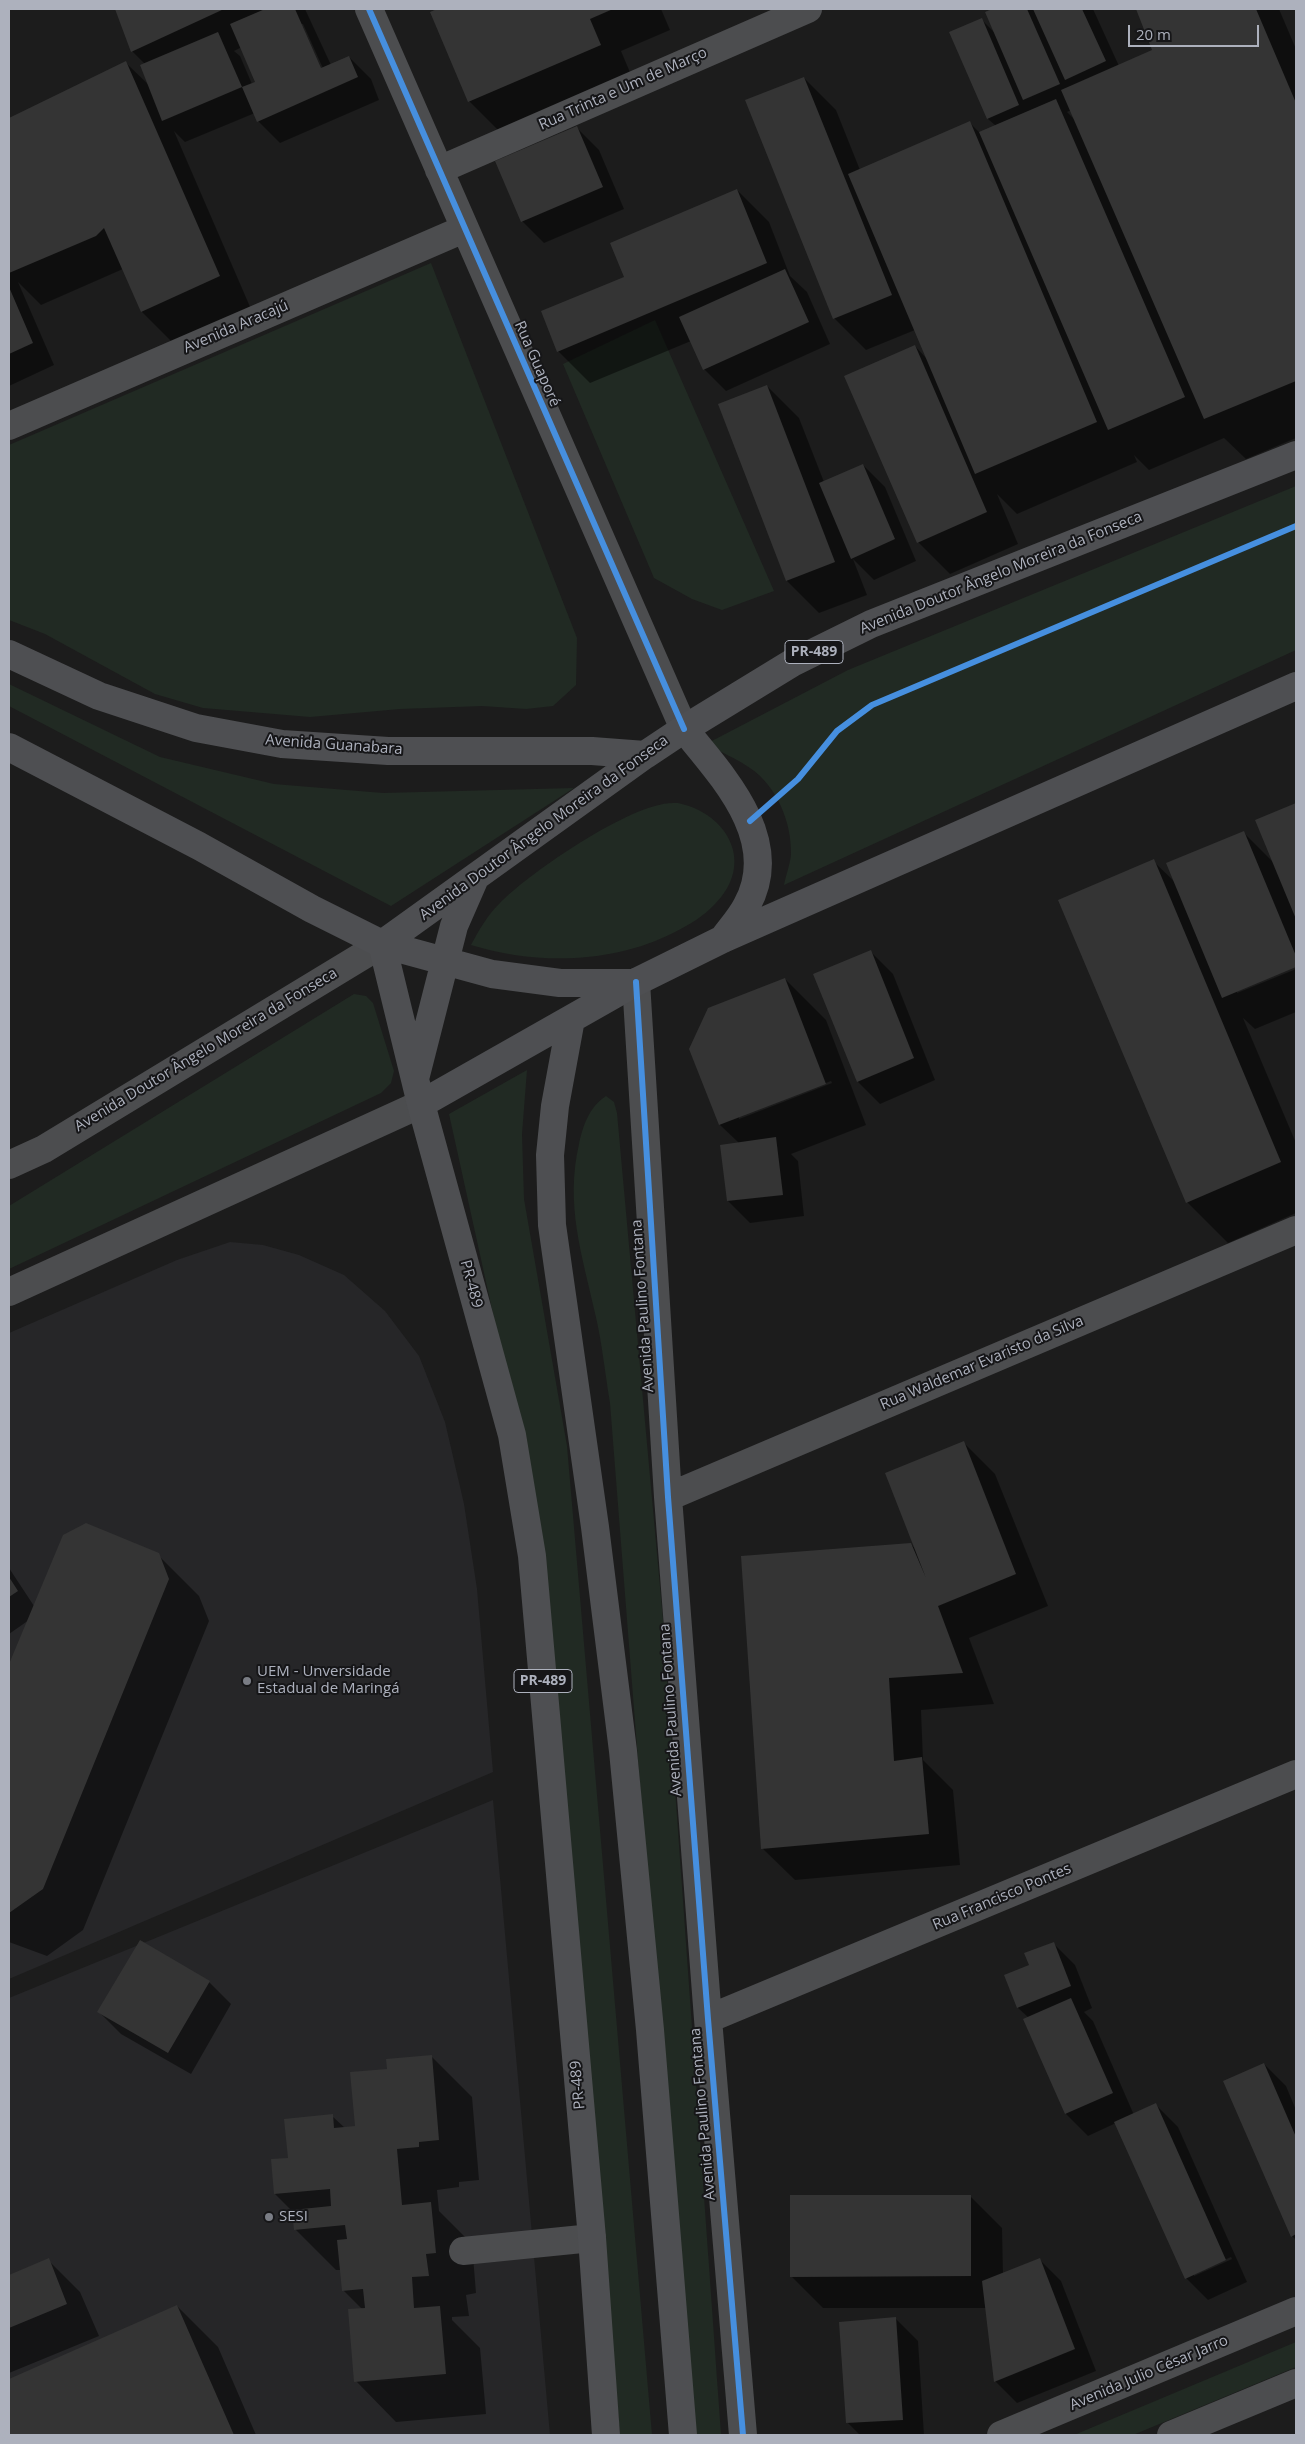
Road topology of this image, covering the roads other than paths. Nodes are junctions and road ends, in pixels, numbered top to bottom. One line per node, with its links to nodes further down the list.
1 (369, 9): 3 (street, Rua Guaporé)
2 (808, 9): 3 (street, Rua Trinta e Um de Março)
3 (439, 170): 4 (street, Rua Guaporé)
4 (464, 229): 5 (street, Avenida Aracajú); 9 (street, Rua Guaporé)
5 (9, 426)
6 (1296, 455): 9 (main road, Avenida Doutor Ângelo Moreira da Fonseca / PR-489)
7 (9, 654): 11 (main road, Avenida Guanabara)
8 (1296, 686): 13 (main road)
9 (684, 729): 11 (main road, Avenida Doutor Ângelo Moreira da Fonseca / PR-489); 13 (main road)
10 (9, 748): 14 (main road)
11 (645, 755): 12 (main road, Avenida Doutor Ângelo Moreira da Fonseca / PR-489)
12 (474, 878): 14 (main road, Avenida Doutor Ângelo Moreira da Fonseca / PR-489); 15 (main road)
13 (723, 939): 16 (main road)
14 (382, 944): 15 (main road); 18 (main road, PR-489 / PR-489); 19 (street, Avenida Doutor Ângelo Moreira da Fonseca)
15 (444, 962): 16 (main road); 18 (main road)
16 (636, 982): 17 (main road); 22 (street, Avenida Paulino Fontana)
17 (571, 1019): 18 (main road); 30 (main road)
18 (418, 1092): 21 (street); 25 (main road, PR-489 / PR-489)
19 (9, 1165)
20 (1296, 1230): 22 (street, Rua Waldemar Evaristo da Silva)
21 (9, 1292)
22 (668, 1496): 24 (street, Avenida Paulino Fontana)
23 (1296, 1774): 24 (street, Rua Francisco Pontes)
24 (708, 2019): 31 (street, Avenida Paulino Fontana)
25 (592, 2238): 26 (street); 29 (main road, PR-489 / PR-489)
26 (463, 2251)
27 (1296, 2312): 32 (street, Avenida Julio César Jarro)
28 (1296, 2383): 33 (street)
29 (606, 2435)
30 (683, 2435)
31 (743, 2435)
32 (1002, 2435)
33 (1171, 2435)

